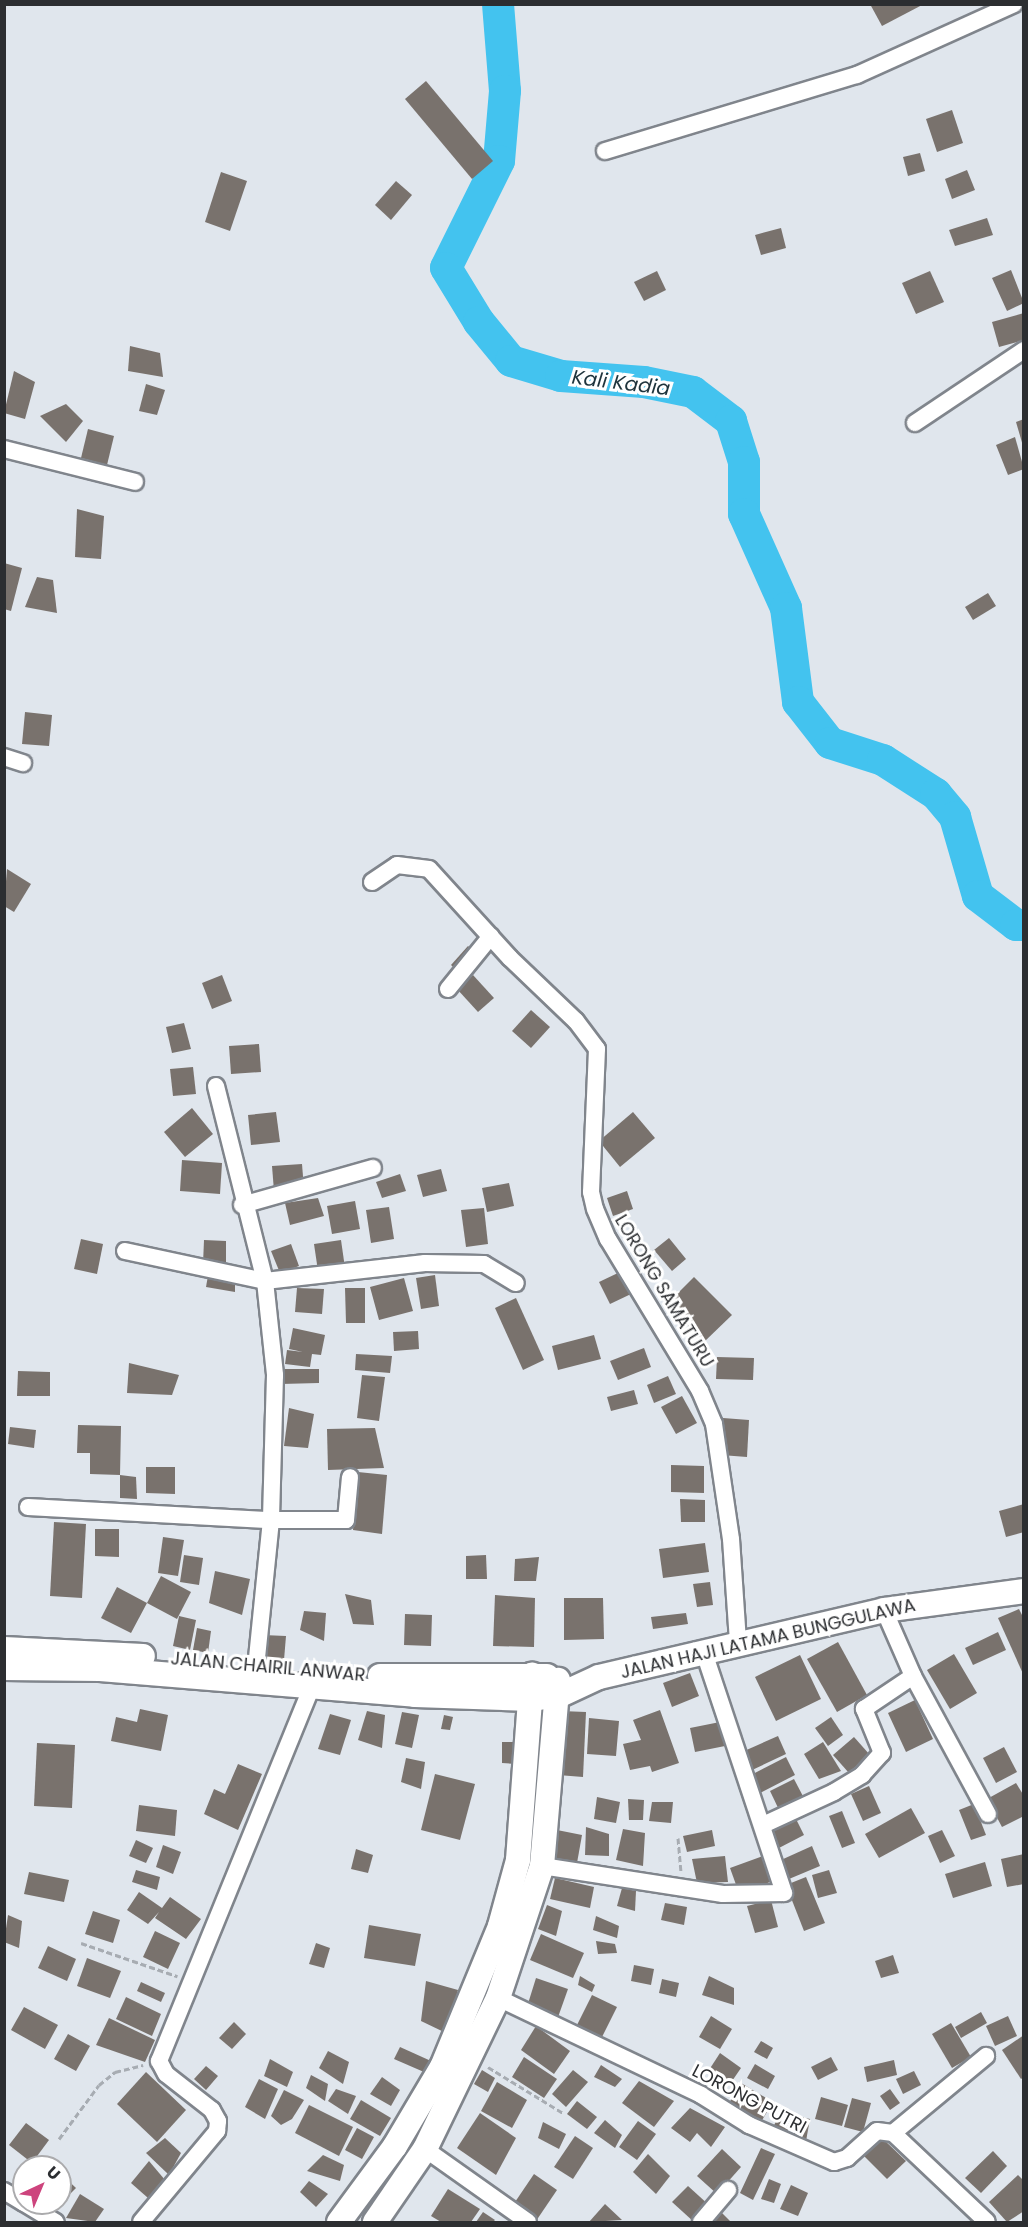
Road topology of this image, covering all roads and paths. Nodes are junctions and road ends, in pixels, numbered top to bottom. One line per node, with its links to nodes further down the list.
1 (1014, 4): 2 (street)
2 (605, 151)
3 (1023, 350): 4 (street)
4 (915, 423)
5 (4, 449): 6 (street)
6 (135, 482)
7 (4, 757): 8 (street)
8 (23, 764)
9 (372, 882): 10 (street, LORONG SAMATURU)
10 (491, 936): 11 (street); 23 (street, LORONG SAMATURU)
11 (448, 989)
12 (216, 1086): 14 (street)
13 (373, 1168): 14 (street)
14 (242, 1205): 16 (street)
15 (125, 1251): 16 (street)
16 (265, 1281): 17 (street); 20 (street)
17 (516, 1283)
18 (350, 1477): 20 (street)
19 (28, 1507): 20 (street)
20 (271, 1520): 26 (street)
21 (1023, 1591): 22 (main road, JALAN HAJI LATAMA BUNGGULAWA)
22 (884, 1610): 23 (main road, JALAN HAJI LATAMA BUNGGULAWA); 29 (street)
23 (738, 1643): 25 (main road, JALAN HAJI LATAMA BUNGGULAWA)
24 (4, 1649): 26 (main road, JALAN CHAIRIL ANWAR)
25 (704, 1653): 31 (main road, JALAN HAJI LATAMA BUNGGULAWA); 35 (street)
26 (256, 1667): 30 (main road, JALAN CHAIRIL ANWAR)
27 (4, 1668): 30 (main road, JALAN CHAIRIL ANWAR)
28 (532, 1675): 30 (main road, JALAN CHAIRIL ANWAR); 32 (main road, JALAN CHAIRIL ANWAR); 33 (main road)
29 (913, 1676): 34 (street); 35 (street)
30 (314, 1679): 33 (main road, JALAN CHAIRIL ANWAR); 40 (street)
31 (585, 1681): 32 (main road, JALAN CHAIRIL ANWAR)
32 (559, 1686): 33 (main road, JALAN CHAIRIL ANWAR); 37 (main road)
33 (531, 1700): 53 (main road)
34 (988, 1814)
35 (763, 1825): 38 (street)
36 (678, 1838): 38 (path)
37 (542, 1866): 38 (street); 41 (main road)
38 (682, 1888)
39 (81, 1943): 40 (path)
40 (190, 1980): 44 (street)
41 (498, 1998): 42 (main road); 46 (street, LORONG PUTRI)
42 (472, 2056): 45 (path); 48 (main road)
43 (986, 2056): 46 (street)
44 (159, 2061): 47 (path); 52 (street)
45 (564, 2113)
46 (893, 2133): 57 (street)
47 (59, 2139)
48 (425, 2149): 54 (main road); 55 (street)
49 (728, 2190): 56 (street)
50 (43, 2215): 51 (street)
51 (56, 2223)
52 (141, 2223)
53 (339, 2223)
54 (375, 2223)
55 (528, 2223)
56 (700, 2223)
57 (987, 2223)

